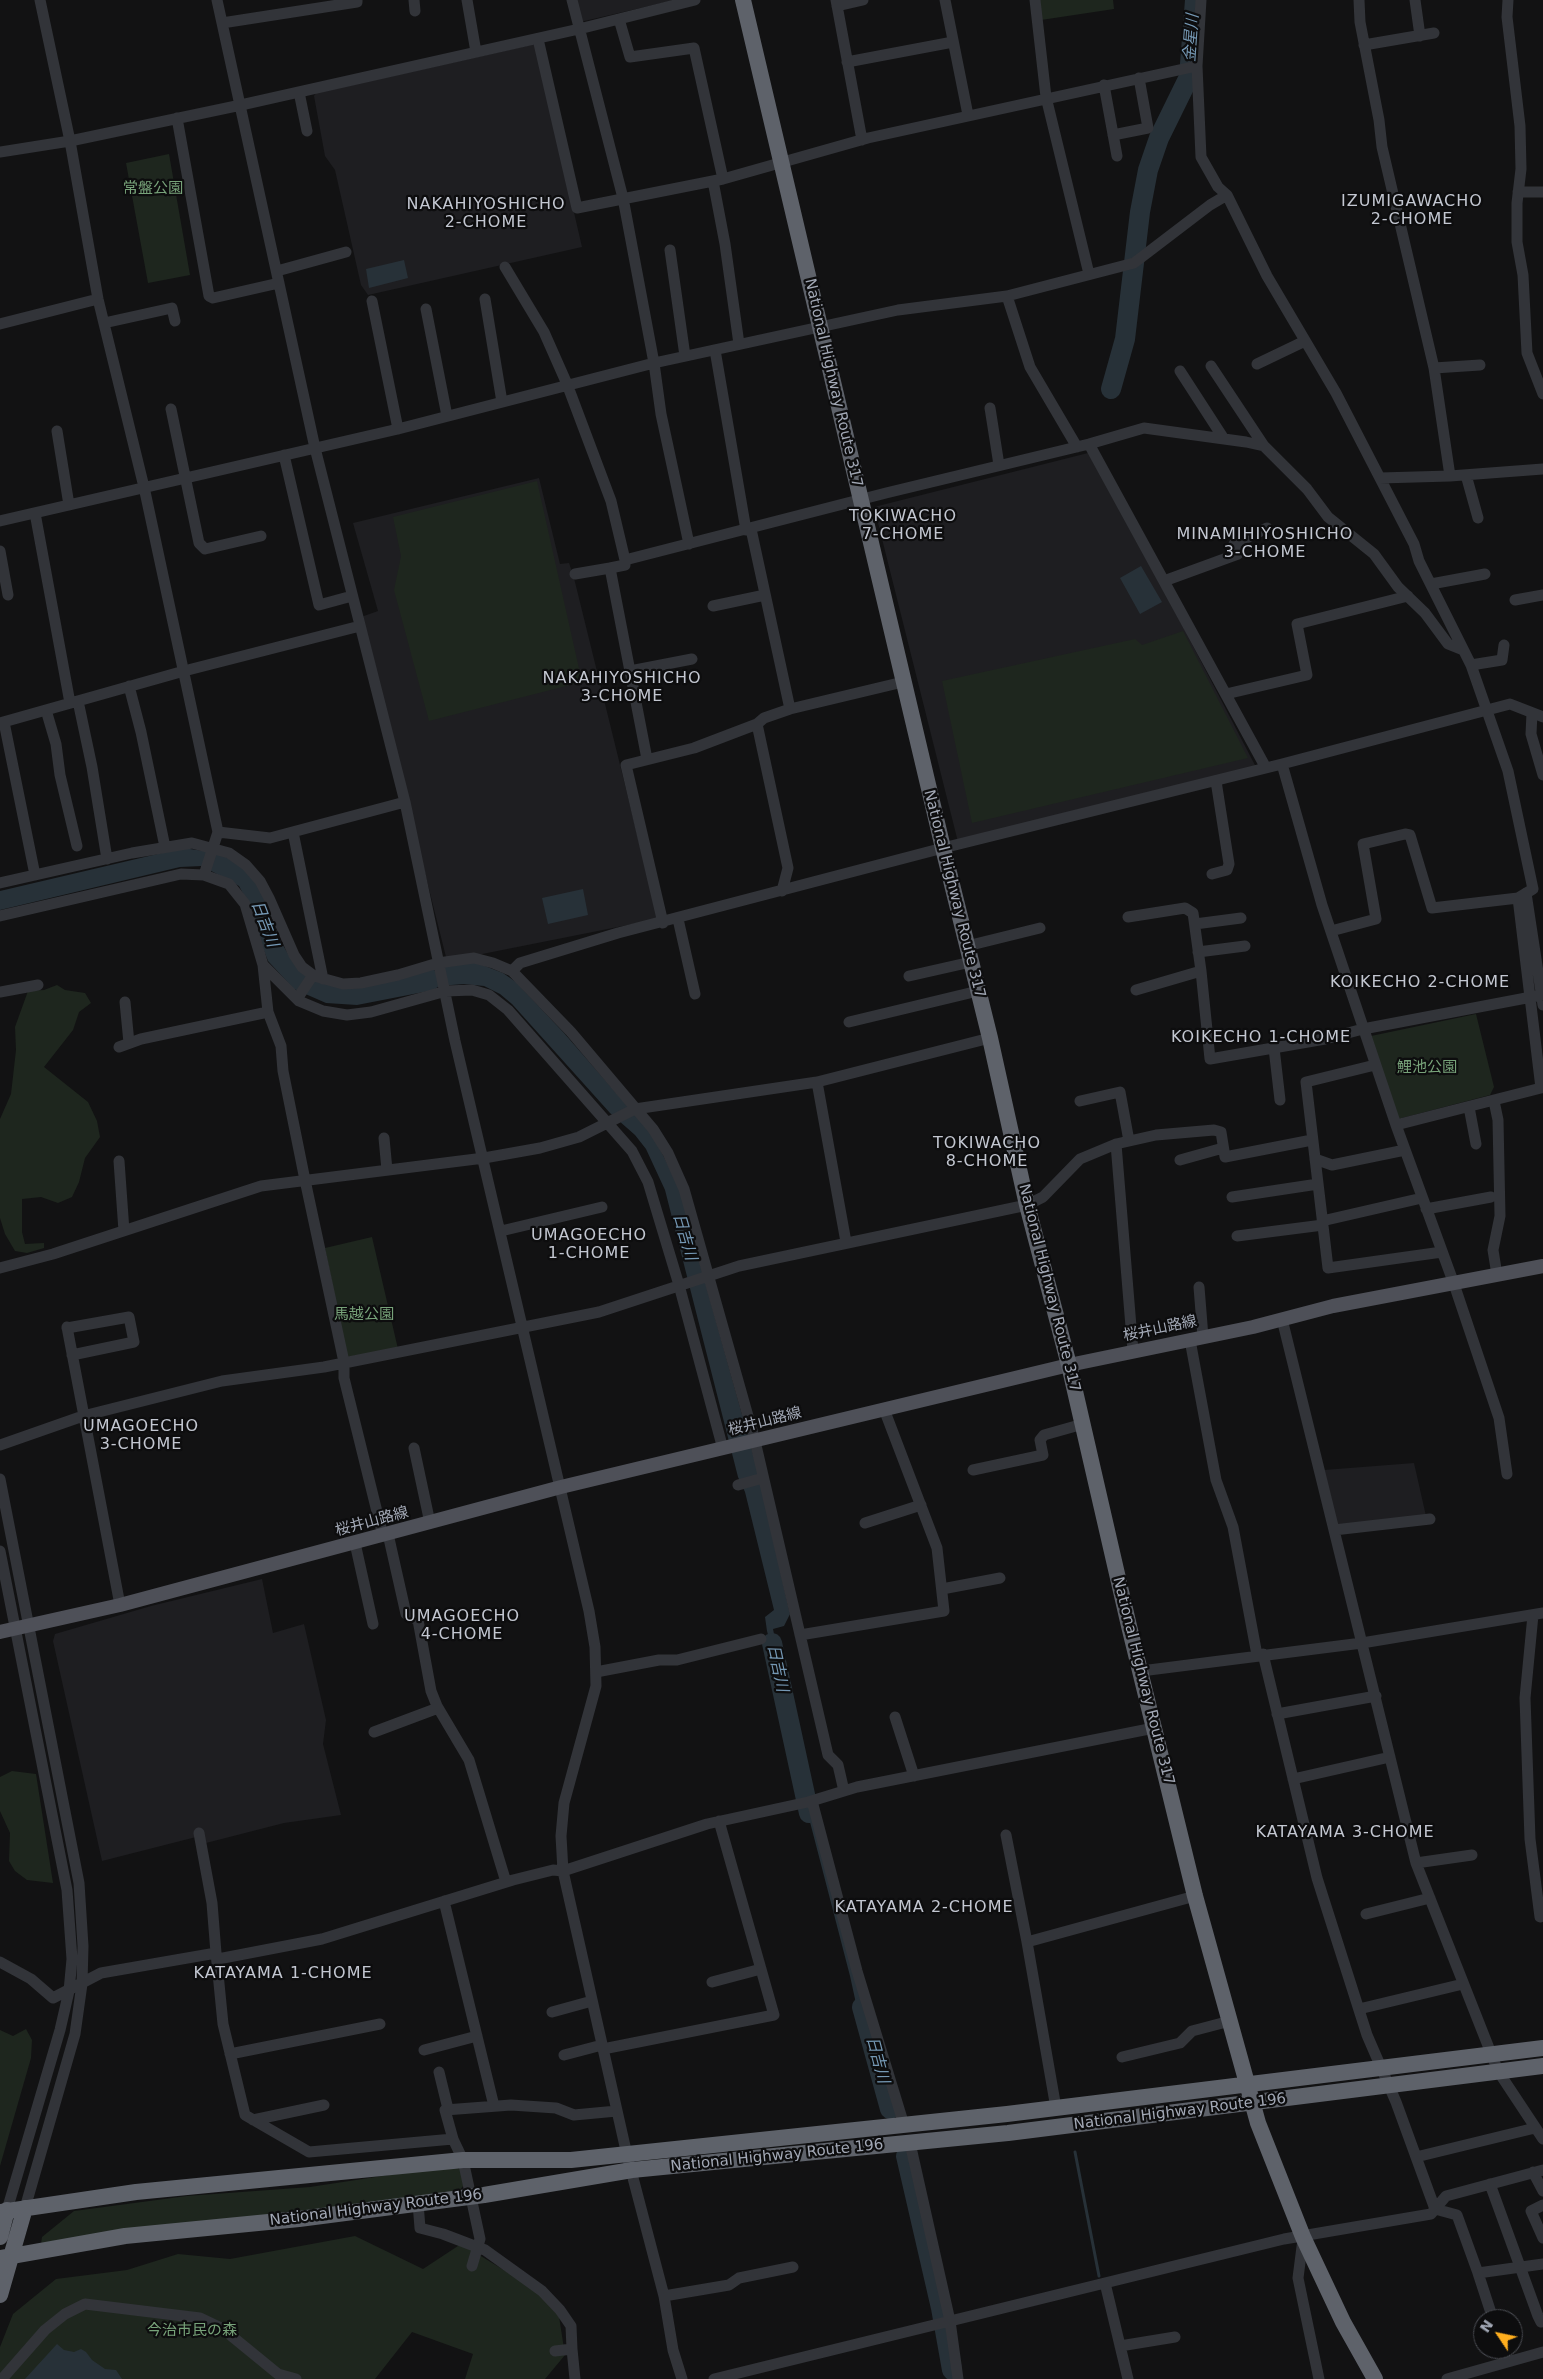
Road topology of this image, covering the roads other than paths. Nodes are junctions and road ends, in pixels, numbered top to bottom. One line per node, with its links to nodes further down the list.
1 (40, 0): 37 (street)
2 (217, 0): 17 (street)
3 (357, 0): 17 (street)
4 (467, 0): 24 (street)
5 (572, 0): 18 (street)
6 (695, 0): 16 (street)
7 (743, 0): 40 (highway, National Highway Route 317)
8 (863, 0): 15 (street)
9 (944, 0): 22 (street)
10 (1035, 0): 30 (street)
11 (1202, 0): 26 (street)
12 (1359, 0): 23 (street)
13 (1415, 0): 20 (street)
14 (1508, 0): 42 (street)
15 (836, 3): 25 (street)
16 (619, 19): 18 (street); 41 (street)
17 (222, 23): 31 (street)
18 (579, 29): 21 (street); 45 (street)
19 (1434, 33): 20 (street)
20 (1420, 36): 23 (street)
21 (538, 39): 24 (street); 45 (street)
22 (953, 42): 25 (street); 32 (street)
23 (1364, 45): 69 (street)
24 (476, 52): 29 (street)
25 (847, 62): 36 (street)
26 (1197, 66): 27 (street); 44 (street)
27 (1139, 78): 28 (street); 35 (street)
28 (1104, 85): 30 (street); 35 (street)
29 (299, 92): 31 (street); 34 (street)
30 (1046, 97): 32 (street); 50 (street)
31 (241, 105): 33 (street); 49 (street)
32 (968, 115): 36 (street)
33 (177, 118): 37 (street); 51 (street)
34 (307, 130)
35 (1113, 135): 39 (street)
36 (862, 140): 40 (street)
37 (70, 141): 38 (street); 53 (street)
38 (0, 152)
39 (1117, 156)
40 (783, 163): 41 (street); 60 (highway, National Highway Route 317)
41 (718, 180): 45 (street); 62 (street)
42 (1518, 192): 43 (street); 72 (street)
43 (1543, 192)
44 (1227, 195): 50 (street); 61 (street)
45 (623, 198): 65 (street)
46 (670, 250): 64 (street)
47 (346, 252): 49 (street)
48 (505, 268): 71 (street)
49 (277, 270): 51 (street)
50 (1089, 274): 52 (street)
51 (279, 283): 83 (street)
52 (1007, 296): 60 (street); 82 (street)
53 (98, 299): 58 (street); 59 (street)
54 (485, 299): 73 (street)
55 (372, 301): 77 (street)
56 (426, 309): 76 (street)
57 (175, 322): 58 (street)
58 (104, 323): 91 (street)
59 (0, 324)
60 (820, 326): 62 (street); 92 (highway, National Highway Route 317)
61 (1305, 341): 66 (street); 90 (street)
62 (739, 344): 63 (street)
63 (715, 350): 64 (street); 98 (street)
64 (685, 356): 65 (street)
65 (654, 363): 71 (street); 100 (street)
66 (1257, 364)
67 (1480, 365): 69 (street)
68 (1211, 366): 81 (street)
69 (1434, 368): 88 (street)
70 (1180, 372): 79 (street)
71 (567, 384): 73 (street); 102 (street)
72 (1543, 394)
73 (502, 402): 76 (street)
74 (990, 408): 85 (street)
75 (171, 409): 89 (street)
76 (447, 416): 77 (street)
77 (398, 429): 83 (street)
78 (57, 431): 93 (street)
79 (1224, 439): 80 (street); 81 (street)
80 (1089, 444): 82 (street); 106 (street)
81 (1264, 446): 112 (street)
82 (1077, 447): 85 (street)
83 (315, 448): 84 (street); 111 (street)
84 (284, 455): 89 (street); 111 (street)
85 (999, 465): 92 (street)
86 (1543, 469): 87 (street)
87 (1466, 474): 88 (street); 95 (street)
88 (1450, 476): 90 (street)
89 (185, 478): 91 (street); 99 (street)
90 (1380, 478): 107 (street)
91 (144, 487): 93 (street); 120 (street)
92 (861, 500): 98 (street); 122 (highway, National Highway Route 317)
93 (69, 505): 94 (street)
94 (35, 513): 96 (street); 125 (street)
95 (1478, 518)
96 (0, 521)
97 (1267, 528): 106 (street)
98 (748, 530): 100 (street); 109 (street)
99 (261, 536)
100 (689, 544): 102 (street)
101 (0, 551): 108 (street)
102 (625, 560): 103 (street)
103 (610, 568): 104 (street); 121 (street)
104 (575, 574)
105 (1485, 574): 107 (street)
106 (1164, 581): 124 (street)
107 (1430, 584): 117 (street)
108 (8, 595)
109 (765, 595): 114 (street); 127 (street)
110 (1543, 595): 113 (street)
111 (352, 596): 115 (street)
112 (1408, 596): 117 (street); 124 (street)
113 (1515, 600)
114 (713, 606)
115 (360, 626): 120 (street); 137 (street)
116 (1504, 645): 119 (street)
117 (1463, 650): 119 (street)
118 (692, 659): 121 (street)
119 (1471, 665): 128 (street)
120 (184, 671): 123 (street); 138 (street)
121 (630, 671): 132 (street)
122 (903, 682): 127 (street); 143 (highway, National Highway Route 317)
123 (129, 686): 125 (street); 141 (street)
124 (1226, 694): 134 (street)
125 (74, 702): 126 (street); 144 (street)
126 (46, 710): 130 (street); 140 (street)
127 (790, 710): 131 (street)
128 (1486, 710): 129 (street); 133 (street); 150 (street)
129 (1538, 715): 135 (street)
130 (2, 722): 146 (street)
131 (757, 724): 132 (street); 149 (street)
132 (647, 759): 155 (street)
133 (1282, 764): 134 (street); 158 (street)
134 (1266, 768): 136 (street)
135 (1543, 776)
136 (1216, 780): 143 (street); 145 (street)
137 (405, 802): 139 (street); 163 (street)
138 (218, 832): 139 (street); 142 (street)
139 (293, 832): 168 (street)
140 (77, 846)
141 (165, 846): 142 (street); 144 (street)
142 (212, 848): 147 (street); 168 (street)
143 (943, 848): 149 (street); 159 (highway, National Highway Route 317)
144 (107, 859): 146 (street)
145 (1212, 874)
146 (35, 875): 148 (street)
147 (204, 875): 151 (street); 164 (street)
148 (0, 883)
149 (782, 891): 153 (street)
150 (1522, 895): 158 (street); 176 (street)
151 (0, 916)
152 (1128, 917): 156 (street)
153 (678, 918): 155 (street); 174 (street)
154 (1241, 918): 156 (street)
155 (664, 922): 165 (street)
156 (1195, 924): 161 (street)
157 (1040, 928): 159 (street)
158 (1330, 931): 180 (street)
159 (967, 946): 162 (highway, National Highway Route 317)
160 (1245, 946): 161 (street)
161 (1198, 952): 166 (street)
162 (971, 962): 167 (street); 172 (highway, National Highway Route 317)
163 (439, 963): 165 (street); 168 (street); 171 (street)
164 (263, 965): 175 (street); 178 (street)
165 (512, 971): 189 (street)
166 (1201, 971): 170 (street); 182 (street)
167 (910, 976)
168 (316, 977): 175 (street)
169 (38, 985): 173 (street)
170 (1136, 990)
171 (446, 991): 175 (street); 190 (street); 199 (street)
172 (978, 991): 179 (street); 181 (highway, National Highway Route 317)
173 (0, 992)
174 (695, 994)
175 (297, 999)
176 (1538, 999): 180 (street); 187 (street)
177 (125, 1002): 178 (street)
178 (268, 1012): 204 (street)
179 (849, 1022)
180 (1364, 1029): 182 (street); 183 (street)
181 (990, 1038): 184 (street); 209 (highway, National Highway Route 317)
182 (1274, 1048): 185 (street)
183 (1375, 1064): 191 (street); 193 (street)
184 (817, 1082): 189 (street); 215 (street)
185 (1280, 1100)
186 (1080, 1101): 194 (street)
187 (1494, 1101): 188 (street); 219 (street)
188 (1470, 1107): 191 (street); 196 (street)
189 (635, 1109): 190 (street); 220 (street)
190 (608, 1124): 199 (street); 222 (street)
191 (1396, 1125): 198 (street)
192 (384, 1138): 203 (street)
193 (1312, 1140): 197 (street); 200 (street)
194 (1129, 1141): 195 (street); 197 (street)
195 (1116, 1144): 209 (street); 227 (street)
196 (1476, 1144)
197 (1223, 1148): 201 (street)
198 (1405, 1150): 200 (street); 208 (street)
199 (484, 1158): 203 (street); 213 (street)
200 (1314, 1159): 205 (street)
201 (1180, 1160)
202 (119, 1161): 212 (street)
203 (387, 1170): 204 (street)
204 (305, 1180): 212 (street); 229 (street)
205 (1318, 1184): 206 (street); 211 (street)
206 (1232, 1197)
207 (1491, 1197): 208 (street)
208 (1424, 1203): 211 (street); 216 (street)
209 (1027, 1204): 215 (street); 230 (highway, National Highway Route 317)
210 (602, 1207): 213 (street)
211 (1322, 1223): 214 (street); 216 (street)
212 (124, 1231): 218 (street)
213 (501, 1231): 225 (street)
214 (1237, 1236)
215 (846, 1242): 220 (street)
216 (1442, 1252): 221 (street)
217 (1543, 1266): 219 (main road, 桜井山路線)
218 (0, 1268)
219 (1497, 1275): 221 (main road, 桜井山路線)
220 (707, 1276): 222 (street); 234 (street)
221 (1454, 1284): 224 (main road, 桜井山路線); 239 (street)
222 (680, 1285): 225 (street); 237 (street)
223 (1199, 1287): 226 (street)
224 (1282, 1319): 226 (main road, 桜井山路線); 248 (street)
225 (524, 1327): 229 (street); 243 (street)
226 (1197, 1339): 227 (main road, 桜井山路線); 263 (street)
227 (1133, 1351): 230 (main road, 桜井山路線)
228 (72, 1355): 228 (street); 232 (street)
229 (344, 1362): 232 (street); 249 (street)
230 (1069, 1366): 231 (main road, 桜井山路線); 233 (highway, National Highway Route 317)
231 (884, 1409): 234 (main road, 桜井山路線); 244 (street)
232 (83, 1416): 235 (street); 254 (street)
233 (1083, 1424): 238 (street); 264 (highway, National Highway Route 317)
234 (754, 1441): 237 (main road, 桜井山路線); 240 (street)
235 (0, 1445)
236 (414, 1448): 247 (street)
237 (723, 1449): 243 (main road, 桜井山路線)
238 (973, 1470)
239 (1507, 1474)
240 (763, 1478): 242 (street); 260 (street)
241 (0, 1480): 257 (street)
242 (738, 1485)
243 (561, 1487): 247 (main road, 桜井山路線); 265 (street)
244 (921, 1505): 246 (street); 253 (street)
245 (1430, 1519): 248 (street)
246 (865, 1522)
247 (430, 1523): 249 (main road, 桜井山路線)
248 (1334, 1530): 262 (street)
249 (386, 1535): 250 (main road, 桜井山路線); 267 (street)
250 (355, 1543): 254 (main road, 桜井山路線); 256 (street)
251 (0, 1551): 258 (street)
252 (1000, 1578): 253 (street)
253 (942, 1589): 260 (street)
254 (120, 1605): 257 (main road, 桜井山路線)
255 (1538, 1614): 262 (street); 288 (street)
256 (372, 1624)
257 (29, 1625): 258 (main road, 桜井山路線); 294 (street)
258 (15, 1628): 259 (main road, 桜井山路線); 296 (street)
259 (0, 1632)
260 (800, 1635): 275 (street)
261 (761, 1639): 265 (street)
262 (1362, 1643): 263 (street); 266 (street)
263 (1260, 1655): 264 (street); 268 (street)
264 (1141, 1671): 270 (highway, National Highway Route 317)
265 (596, 1672): 282 (street)
266 (1376, 1696): 268 (street); 272 (street)
267 (438, 1708): 271 (street); 283 (street)
268 (1278, 1714): 274 (street)
269 (895, 1717): 273 (street)
270 (1154, 1728): 273 (street); 284 (highway, National Highway Route 317)
271 (374, 1732)
272 (1390, 1757): 274 (street); 281 (street)
273 (914, 1776): 275 (street)
274 (1293, 1779): 298 (street)
275 (844, 1791): 276 (street)
276 (807, 1802): 277 (street); 323 (street)
277 (719, 1821): 282 (street); 292 (street)
278 (199, 1833): 290 (street)
279 (1006, 1835): 289 (street)
280 (1472, 1855): 281 (street)
281 (1416, 1863): 285 (street)
282 (563, 1871): 283 (street); 297 (street)
283 (506, 1882): 286 (street)
284 (1196, 1896): 289 (street); 300 (highway, National Highway Route 317)
285 (1430, 1898): 287 (street); 295 (street)
286 (444, 1902): 290 (street); 302 (street)
287 (1366, 1914)
288 (1540, 1917)
289 (1027, 1942): 319 (street)
290 (217, 1956): 294 (street); 306 (street)
291 (0, 1962): 296 (street)
292 (761, 1969): 293 (street); 303 (street)
293 (712, 1982)
294 (82, 1984): 296 (street); 337 (street)
295 (1463, 1984): 298 (street); 307 (street)
296 (69, 1991): 339 (street)
297 (592, 2001): 299 (street); 303 (street)
298 (1358, 2009): 311 (street)
299 (552, 2012)
300 (1230, 2022): 309 (street); 314 (highway, National Highway Route 317)
301 (380, 2024): 306 (street)
302 (477, 2036): 305 (street); 318 (street)
303 (603, 2047): 308 (street); 321 (street)
304 (1543, 2048): 307 (highway, National Highway Route 196)
305 (424, 2050)
306 (230, 2054): 322 (street)
307 (1491, 2055): 311 (highway, National Highway Route 196); 313 (street)
308 (564, 2056)
309 (1122, 2057)
310 (1543, 2066): 313 (highway, National Highway Route 196)
311 (1380, 2067): 314 (highway, National Highway Route 196); 315 (street)
312 (439, 2072): 320 (street)
313 (1498, 2072): 315 (highway, National Highway Route 196); 324 (street)
314 (1248, 2083): 316 (highway, National Highway Route 317); 319 (highway, National Highway Route 196)
315 (1387, 2084): 316 (highway, National Highway Route 196); 328 (street)
316 (1252, 2104): 327 (highway, National Highway Route 196); 341 (highway, National Highway Route 317)
317 (324, 2105): 322 (street)
318 (494, 2106): 320 (street); 321 (street)
319 (1056, 2108): 323 (highway, National Highway Route 196)
320 (448, 2110): 325 (street)
321 (617, 2111): 330 (street)
322 (253, 2120): 325 (street)
323 (904, 2125): 330 (highway, National Highway Route 196)
324 (1535, 2128): 326 (street); 328 (street)
325 (453, 2139): 329 (street)
326 (1543, 2139)
327 (910, 2143): 330 (highway, National Highway Route 196); 354 (street)
328 (1416, 2157): 338 (street)
329 (462, 2160): 330 (highway, National Highway Route 196); 334 (street); 337 (highway, National Highway Route 196)
330 (629, 2163): 334 (highway, National Highway Route 196); 352 (street)
331 (1538, 2171): 332 (street); 333 (street)
332 (1490, 2184): 338 (street); 348 (street)
333 (1543, 2191)
334 (470, 2197): 335 (highway, National Highway Route 196); 343 (street)
335 (418, 2203): 343 (street); 344 (highway, National Highway Route 196)
336 (1543, 2205): 342 (street)
337 (25, 2208): 339 (highway, National Highway Route 196); 344 (highway)
338 (1435, 2209): 341 (street); 349 (street)
339 (4, 2211): 340 (highway)
340 (0, 2236)
341 (1303, 2237): 350 (street); 368 (street); 369 (highway, National Highway Route 317)
342 (1543, 2238)
343 (479, 2248): 346 (street); 358 (street)
344 (6, 2257): 351 (highway)
345 (1543, 2264): 348 (street)
346 (472, 2266)
347 (793, 2267): 352 (street)
348 (1520, 2267): 349 (street); 355 (street)
349 (1478, 2273): 353 (street)
350 (1105, 2282): 354 (street); 357 (street)
351 (0, 2295)
352 (664, 2296): 364 (street)
353 (1490, 2309)
354 (950, 2321): 365 (street); 366 (street)
355 (1543, 2321)
356 (1174, 2337): 357 (street)
357 (1120, 2346): 367 (street)
358 (572, 2349): 359 (street); 363 (street)
359 (554, 2351)
360 (1543, 2352): 370 (street)
361 (2, 2379): 362 (street)
362 (296, 2379)
363 (575, 2379)
364 (682, 2379)
365 (714, 2379)
366 (958, 2379)
367 (1128, 2379)
368 (1319, 2379)
369 (1375, 2379)
370 (1447, 2379)

